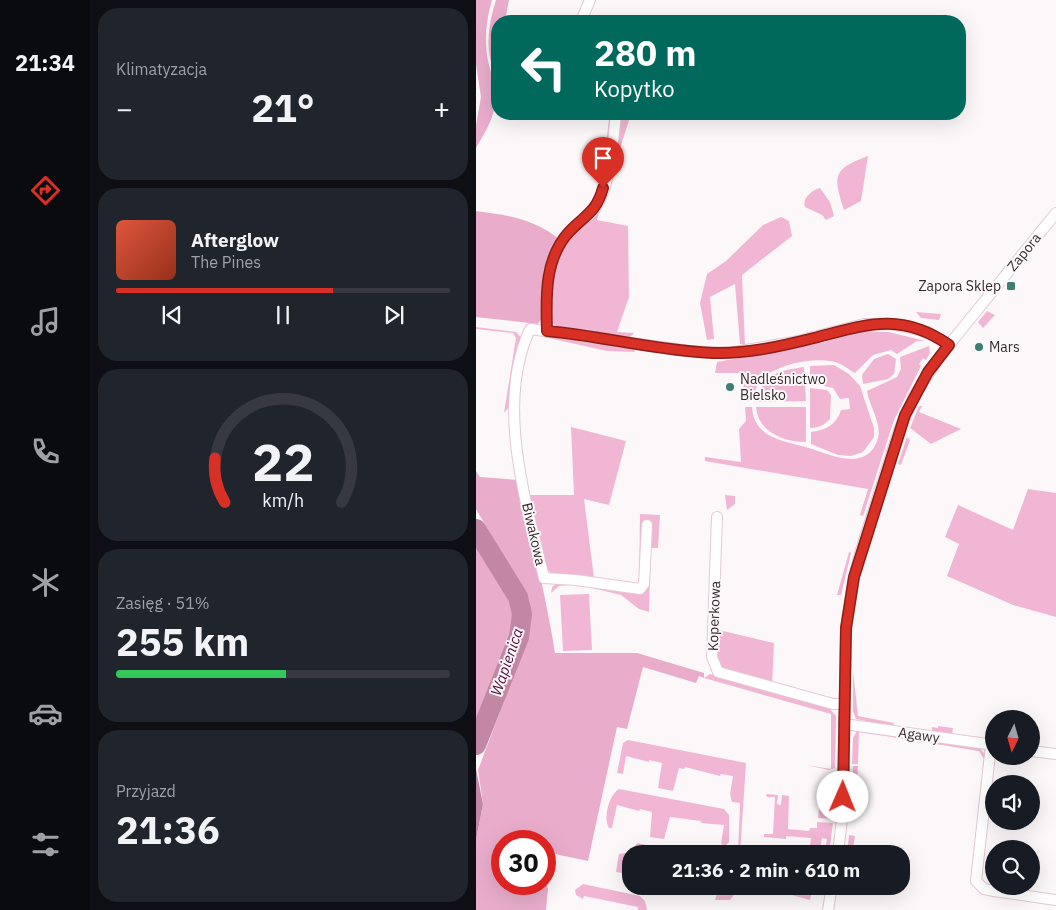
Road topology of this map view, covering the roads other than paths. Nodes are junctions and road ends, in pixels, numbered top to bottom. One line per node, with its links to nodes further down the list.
1 (590, 0): 2 (street)
2 (584, 15)
3 (615, 120): 5 (street)
4 (1054, 218): 6 (street, Zapora)
5 (547, 331): 6 (street); 8 (street, Biwakowa)
6 (949, 345): 9 (street, Zapora)
7 (718, 517): 9 (street, Koperkowa)
8 (647, 525)
9 (844, 704): 10 (street, Zapora)
10 (844, 724): 11 (street, Agawy); 15 (street, Zapora)
11 (985, 744)
12 (1040, 752): 13 (street)
13 (1056, 754)
14 (990, 765): 17 (street)
15 (839, 845)
16 (830, 895): 18 (street)
17 (1056, 900)
18 (828, 910)

